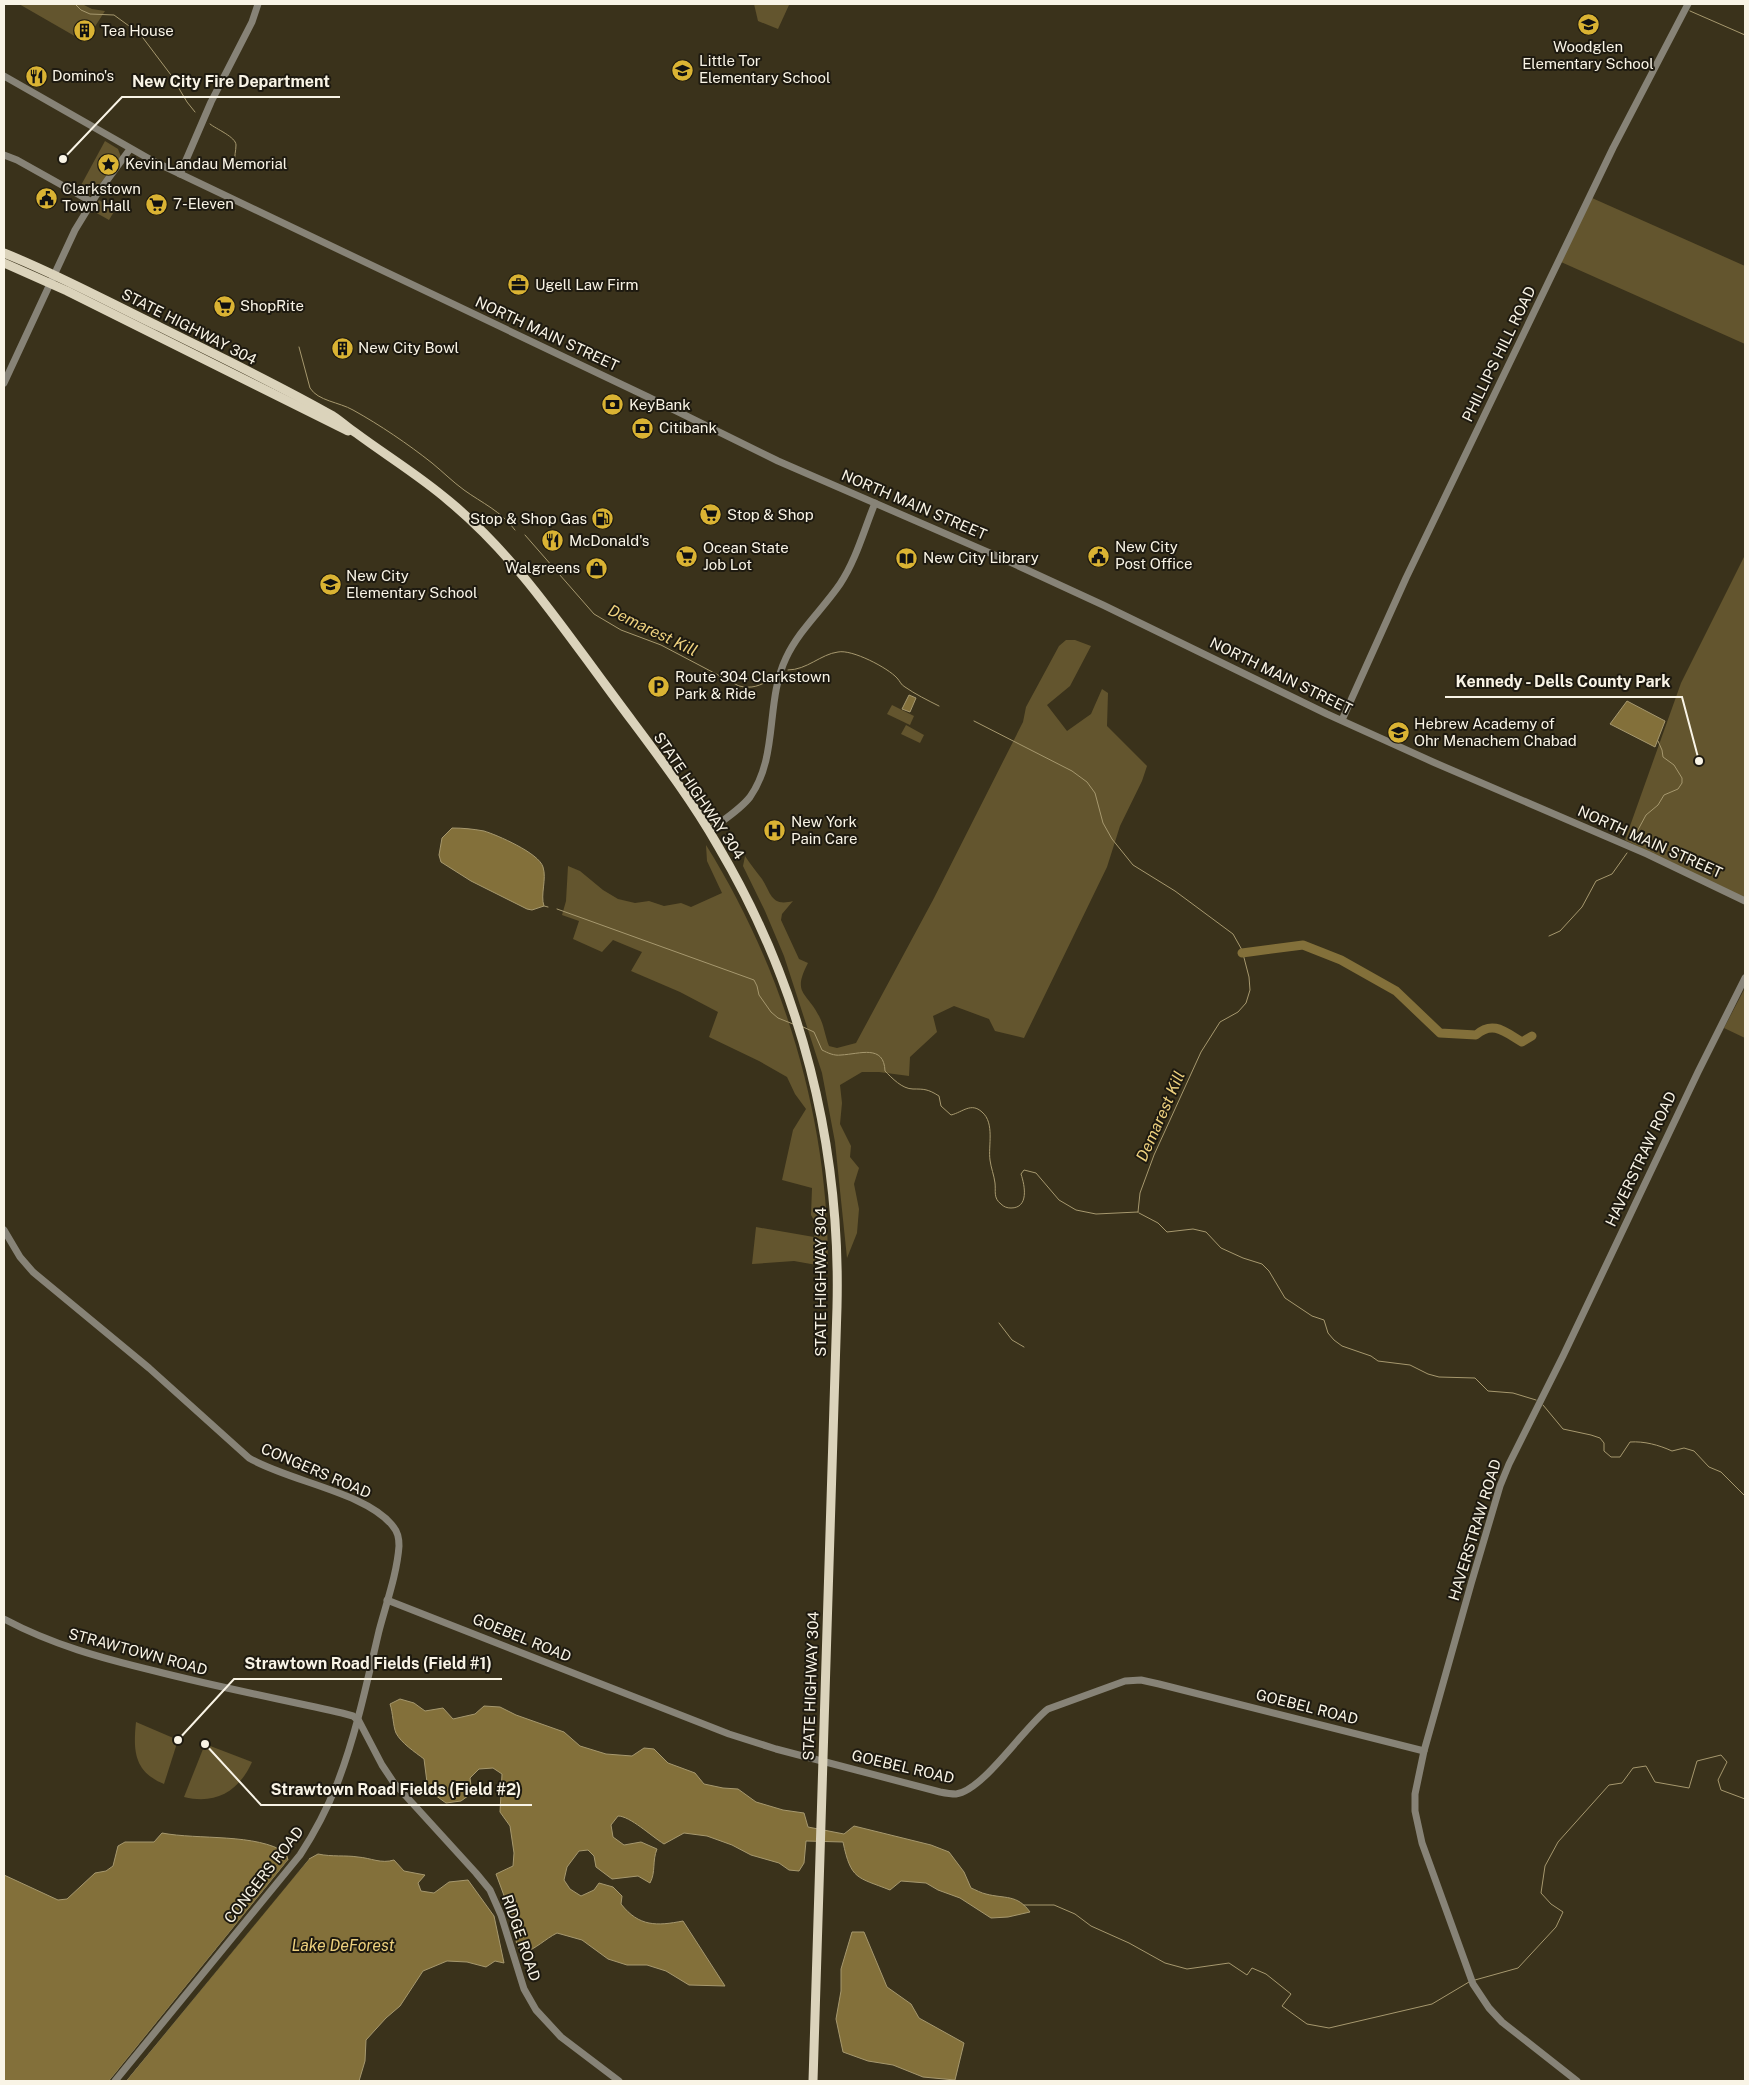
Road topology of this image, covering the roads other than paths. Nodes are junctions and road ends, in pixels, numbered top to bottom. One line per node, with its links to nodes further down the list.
1 (258, 4): 6 (street)
2 (1688, 4): 13 (street, PHILLIPS HILL ROAD)
3 (4, 76): 4 (street, NORTH MAIN STREET)
4 (130, 149): 6 (street, NORTH MAIN STREET); 7 (street)
5 (4, 155): 7 (street)
6 (180, 174): 12 (street, NORTH MAIN STREET)
7 (92, 202): 10 (street)
8 (4, 253): 10 (main road, STATE HIGHWAY 304)
9 (4, 263): 10 (main road, STATE HIGHWAY 304)
10 (52, 279): 11 (street); 14 (main road, STATE HIGHWAY 304)
11 (4, 383)
12 (874, 503): 13 (street, NORTH MAIN STREET); 14 (street)
13 (1342, 720): 15 (street, NORTH MAIN STREET)
14 (709, 831): 22 (main road, STATE HIGHWAY 304)
15 (1745, 901)
16 (1745, 978): 21 (street, HAVERSTRAW ROAD)
17 (4, 1230): 18 (street, CONGERS ROAD)
18 (387, 1600): 20 (street, CONGERS ROAD); 22 (street, GOEBEL ROAD)
19 (4, 1619): 20 (street, STRAWTOWN ROAD)
20 (357, 1719): 23 (street, CONGERS ROAD); 24 (street, RIDGE ROAD)
21 (1424, 1751): 22 (street, GOEBEL ROAD); 26 (street, HAVERSTRAW ROAD)
22 (823, 1761): 25 (main road, STATE HIGHWAY 304)
23 (115, 2081)
24 (619, 2081)
25 (813, 2081)
26 (1577, 2081)

